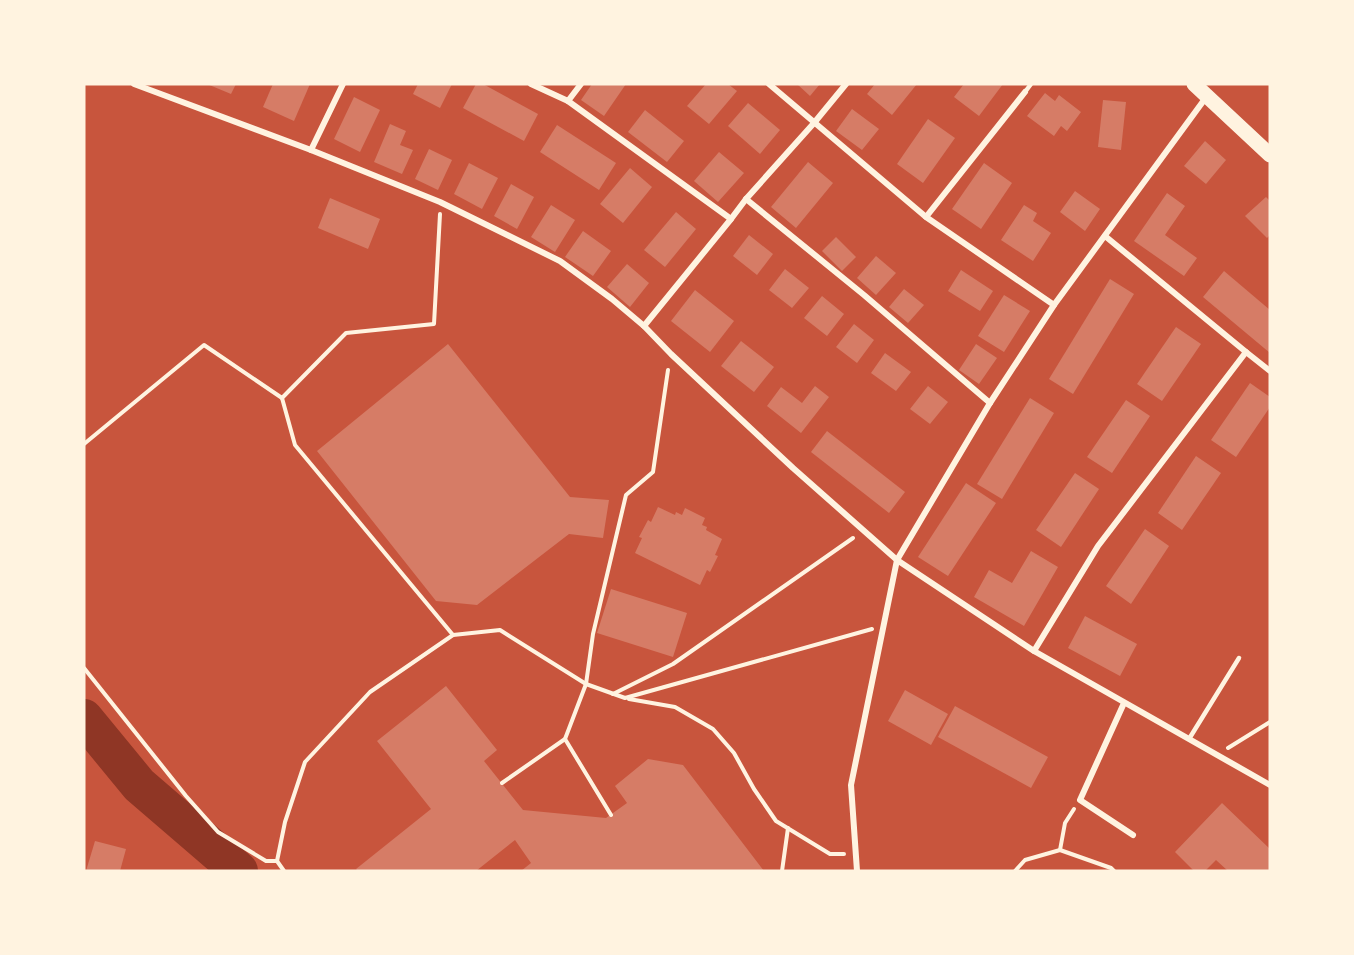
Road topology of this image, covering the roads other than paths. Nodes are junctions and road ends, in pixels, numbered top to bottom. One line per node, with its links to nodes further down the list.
1 (134, 84): 13 (street)
2 (343, 84): 13 (street)
3 (531, 84): 11 (street)
4 (581, 84): 11 (street)
5 (769, 84): 12 (street)
6 (846, 84): 12 (street)
7 (1031, 84): 9 (lane)
8 (1194, 84): 10 (main road)
9 (1025, 92): 16 (street)
10 (1208, 95): 14 (main road); 18 (street)
11 (568, 101): 17 (street)
12 (814, 123): 15 (street); 16 (street)
13 (311, 150): 20 (street)
14 (1270, 155)
15 (746, 199): 17 (street); 23 (street)
16 (926, 217): 19 (street)
17 (731, 219): 20 (street)
18 (1106, 236): 19 (street); 21 (street)
19 (1054, 305): 23 (street)
20 (644, 326): 24 (street)
21 (1246, 352): 22 (street); 25 (street)
22 (1270, 371)
23 (990, 403): 24 (street)
24 (897, 560): 25 (street); 31 (street)
25 (1034, 651): 27 (street)
26 (1239, 658): 28 (lane)
27 (1124, 703): 28 (street); 30 (street)
28 (1189, 739): 29 (street)
29 (1270, 785)
30 (1133, 835)
31 (857, 871)

